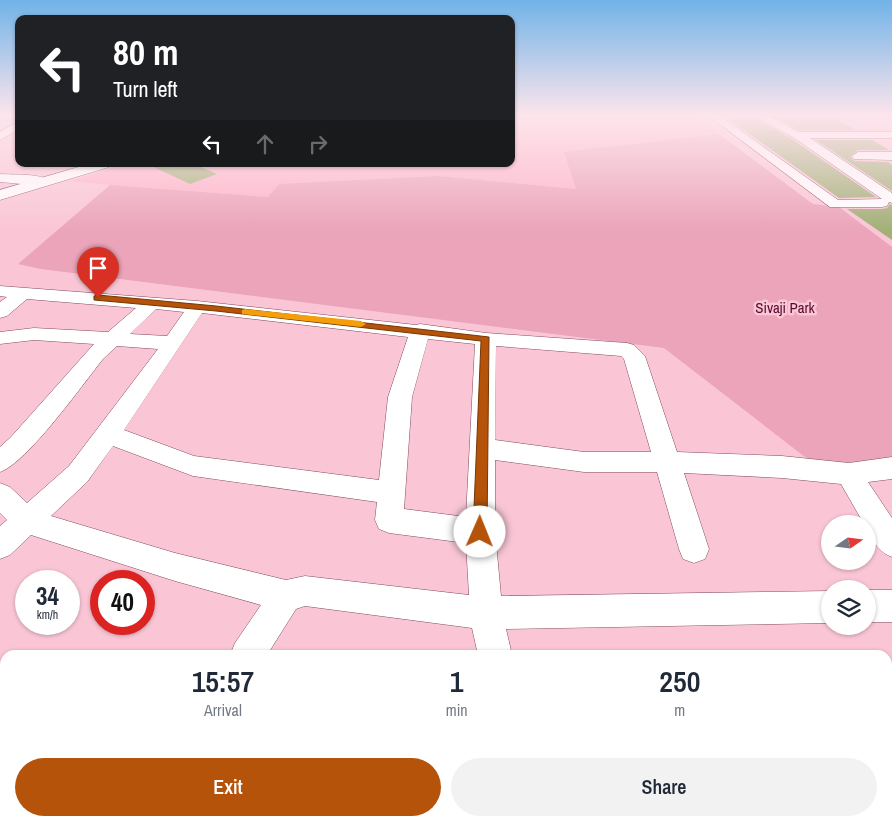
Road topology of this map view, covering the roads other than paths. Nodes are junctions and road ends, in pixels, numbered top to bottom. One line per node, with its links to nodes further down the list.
1 (767, 155): 11 (street)
2 (824, 155): 11 (street)
3 (858, 156): 4 (street)
4 (892, 156)
5 (83, 167): 8 (main road)
6 (93, 167): 8 (main road)
7 (0, 178): 8 (street)
8 (41, 181): 9 (main road); 10 (main road)
9 (0, 191)
10 (0, 195)
11 (889, 204)
12 (0, 291): 13 (street)
13 (24, 292): 14 (street); 16 (street)
14 (152, 303): 15 (street); 19 (street)
15 (197, 307): 17 (street); 21 (street)
16 (0, 312)
17 (420, 330): 20 (street); 28 (street)
18 (0, 338): 19 (street)
19 (114, 338): 21 (street); 24 (street)
20 (486, 339): 23 (street); 25 (street)
21 (173, 342): 22 (street)
22 (108, 434): 28 (street); 30 (street)
23 (482, 448): 25 (street); 31 (street)
24 (0, 462)
25 (667, 462): 27 (street); 34 (street)
26 (892, 468): 27 (street)
27 (848, 474): 32 (street)
28 (392, 494): 31 (street)
29 (0, 495): 30 (street)
30 (27, 520): 33 (street); 35 (street)
31 (480, 532): 39 (street)
32 (892, 544)
33 (0, 545)
34 (694, 549)
35 (286, 596): 39 (street); 40 (street)
36 (876, 606): 37 (street)
37 (892, 606)
38 (821, 607): 39 (street)
39 (486, 613): 41 (street)
40 (250, 650)
41 (494, 650)

